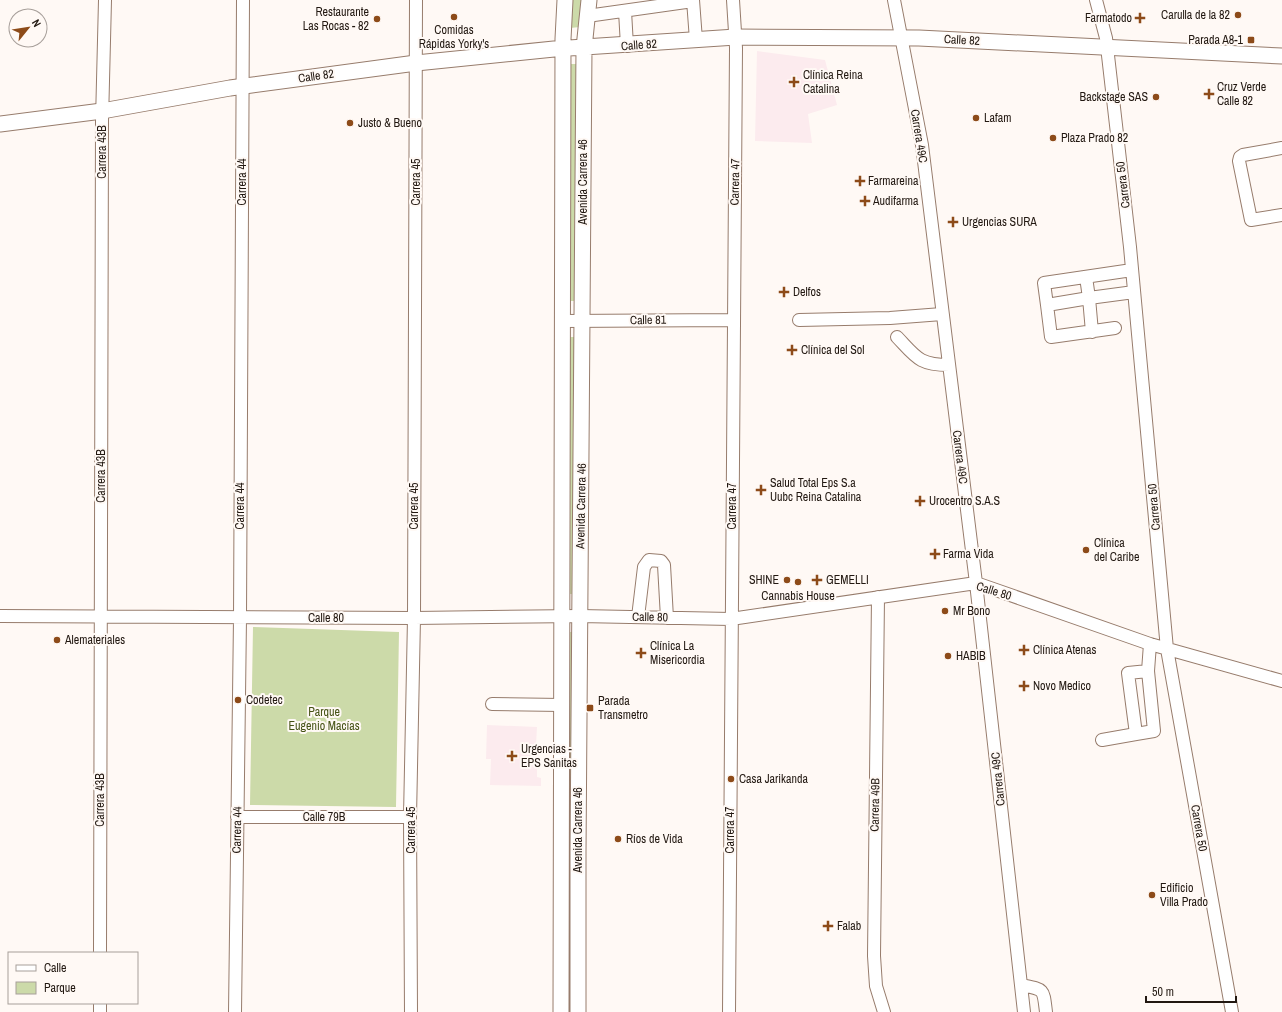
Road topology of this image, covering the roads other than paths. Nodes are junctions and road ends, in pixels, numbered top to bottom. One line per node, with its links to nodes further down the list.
1 (105, 0): 22 (street, Carrera 43B)
2 (243, 0): 21 (street, Carrera 44)
3 (416, 0): 20 (street, Carrera 45)
4 (565, 0): 18 (main road, Avenida Carrera 46)
5 (589, 0): 11 (main road, Avenida Carrera 46)
6 (733, 0): 12 (street, Carrera 47)
7 (894, 0): 13 (street, Carrera 49C)
8 (1096, 0): 16 (street, Carrera 50)
9 (693, 1): 10 (street); 14 (street)
10 (625, 11): 11 (street); 15 (street)
11 (587, 16): 17 (main road, Avenida Carrera 46)
12 (736, 37): 13 (main road, Calle 82); 14 (main road, Calle 82); 32 (street, Carrera 47)
13 (902, 38): 16 (main road, Calle 82); 31 (street, Carrera 49C)
14 (696, 40): 15 (main road, Calle 82)
15 (627, 46): 17 (main road, Calle 82)
16 (1107, 47): 19 (main road, Calle 82); 26 (street, Carrera 50)
17 (584, 48): 18 (main road, Calle 82); 35 (main road, Avenida Carrera 46)
18 (563, 49): 20 (main road, Calle 82); 34 (main road, Avenida Carrera 46)
19 (1282, 56)
20 (416, 63): 21 (main road, Calle 82); 48 (street, Carrera 45)
21 (242, 86): 22 (main road, Calle 82); 47 (street, Carrera 44)
22 (102, 111): 23 (main road, Calle 82); 46 (street, Carrera 43B)
23 (0, 124)
24 (1282, 148): 25 (street)
25 (1282, 215)
26 (1132, 270): 27 (street); 28 (street, Carrera 50)
27 (1086, 277): 29 (street); 30 (street)
28 (1134, 292): 29 (street); 52 (street, Carrera 50)
29 (1089, 298): 30 (street); 37 (street)
30 (1047, 305): 37 (street)
31 (942, 314): 33 (street); 39 (street, Carrera 49C)
32 (733, 320): 35 (street, Calle 81); 50 (street, Carrera 47)
33 (799, 320)
34 (563, 321): 35 (street, Calle 81); 43 (main road, Avenida Carrera 46)
35 (582, 321): 44 (main road, Avenida Carrera 46)
36 (1115, 328): 37 (street)
37 (1092, 332)
38 (897, 337): 39 (street)
39 (949, 365): 40 (street, Carrera 49C)
40 (976, 583): 41 (street, Calle 80); 51 (street, Calle 80); 62 (street, Carrera 49C)
41 (878, 597): 50 (street, Calle 80); 68 (street, Carrera 49B)
42 (0, 616): 46 (street, Calle 80)
43 (562, 616): 44 (street, Calle 80); 48 (street, Calle 80); 56 (main road, Avenida Carrera 46)
44 (580, 616): 45 (street, Calle 80); 66 (main road, Avenida Carrera 46)
45 (638, 617): 49 (street, Calle 80); 49 (street)
46 (100, 618): 47 (street, Calle 80); 61 (street, Carrera 43B)
47 (240, 618): 48 (street, Calle 80); 59 (street, Carrera 44)
48 (414, 618): 60 (street, Carrera 45)
49 (667, 618): 50 (street, Calle 80)
50 (731, 619): 67 (street, Carrera 47)
51 (1150, 644): 52 (street, Calle 80); 53 (street)
52 (1167, 649): 54 (street, Calle 80); 71 (street, Carrera 50)
53 (1148, 671): 57 (street); 57 (street)
54 (1282, 682)
55 (492, 704): 56 (street)
56 (562, 705): 65 (main road, Avenida Carrera 46)
57 (1136, 734): 58 (street)
58 (1102, 740)
59 (237, 817): 60 (street, Calle 79B); 63 (street, Carrera 44)
60 (410, 817): 64 (street, Carrera 45)
61 (100, 952)
62 (1021, 985): 69 (street, Carrera 49C); 70 (street)
63 (235, 1012)
64 (411, 1012)
65 (561, 1012)
66 (578, 1012)
67 (729, 1012)
68 (884, 1012)
69 (1024, 1012)
70 (1046, 1012)
71 (1232, 1012)

